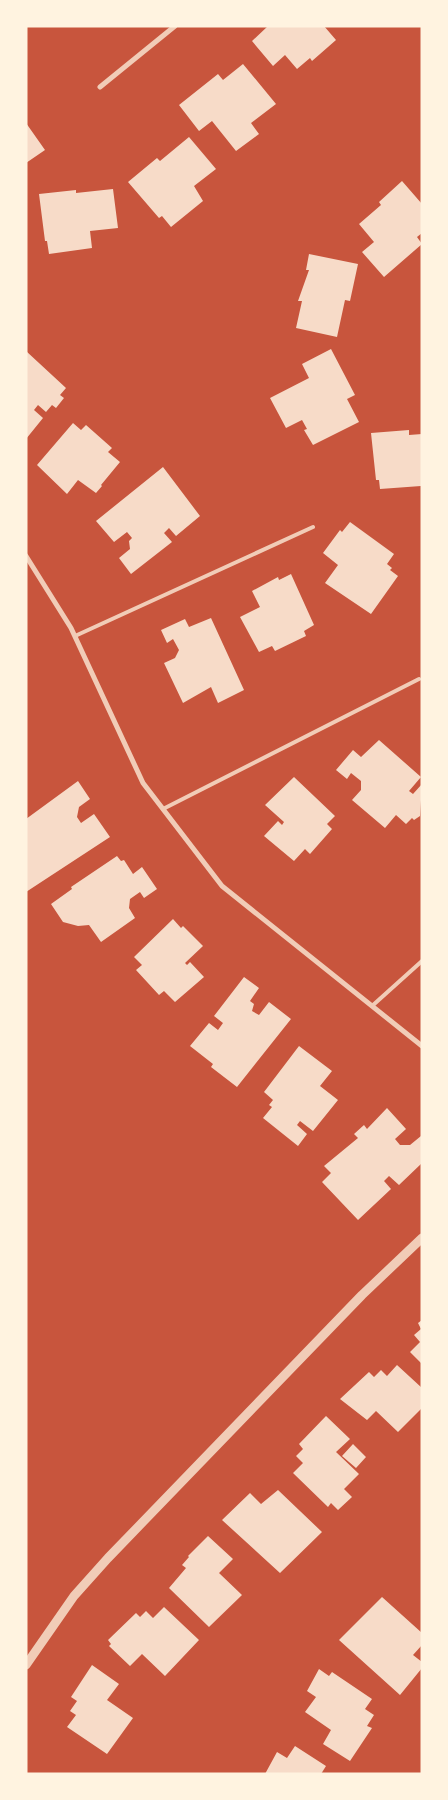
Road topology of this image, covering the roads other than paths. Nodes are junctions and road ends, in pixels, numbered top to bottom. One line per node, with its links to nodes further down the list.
1 (174, 26): 2 (street)
2 (100, 87)
3 (313, 527): 5 (lane)
4 (26, 556): 5 (street)
5 (75, 636): 7 (street)
6 (419, 679): 7 (lane)
7 (163, 809): 9 (street)
8 (422, 961): 9 (lane)
9 (372, 1006): 10 (street)
10 (422, 1046)
11 (422, 1238): 12 (street)
12 (26, 1665)

